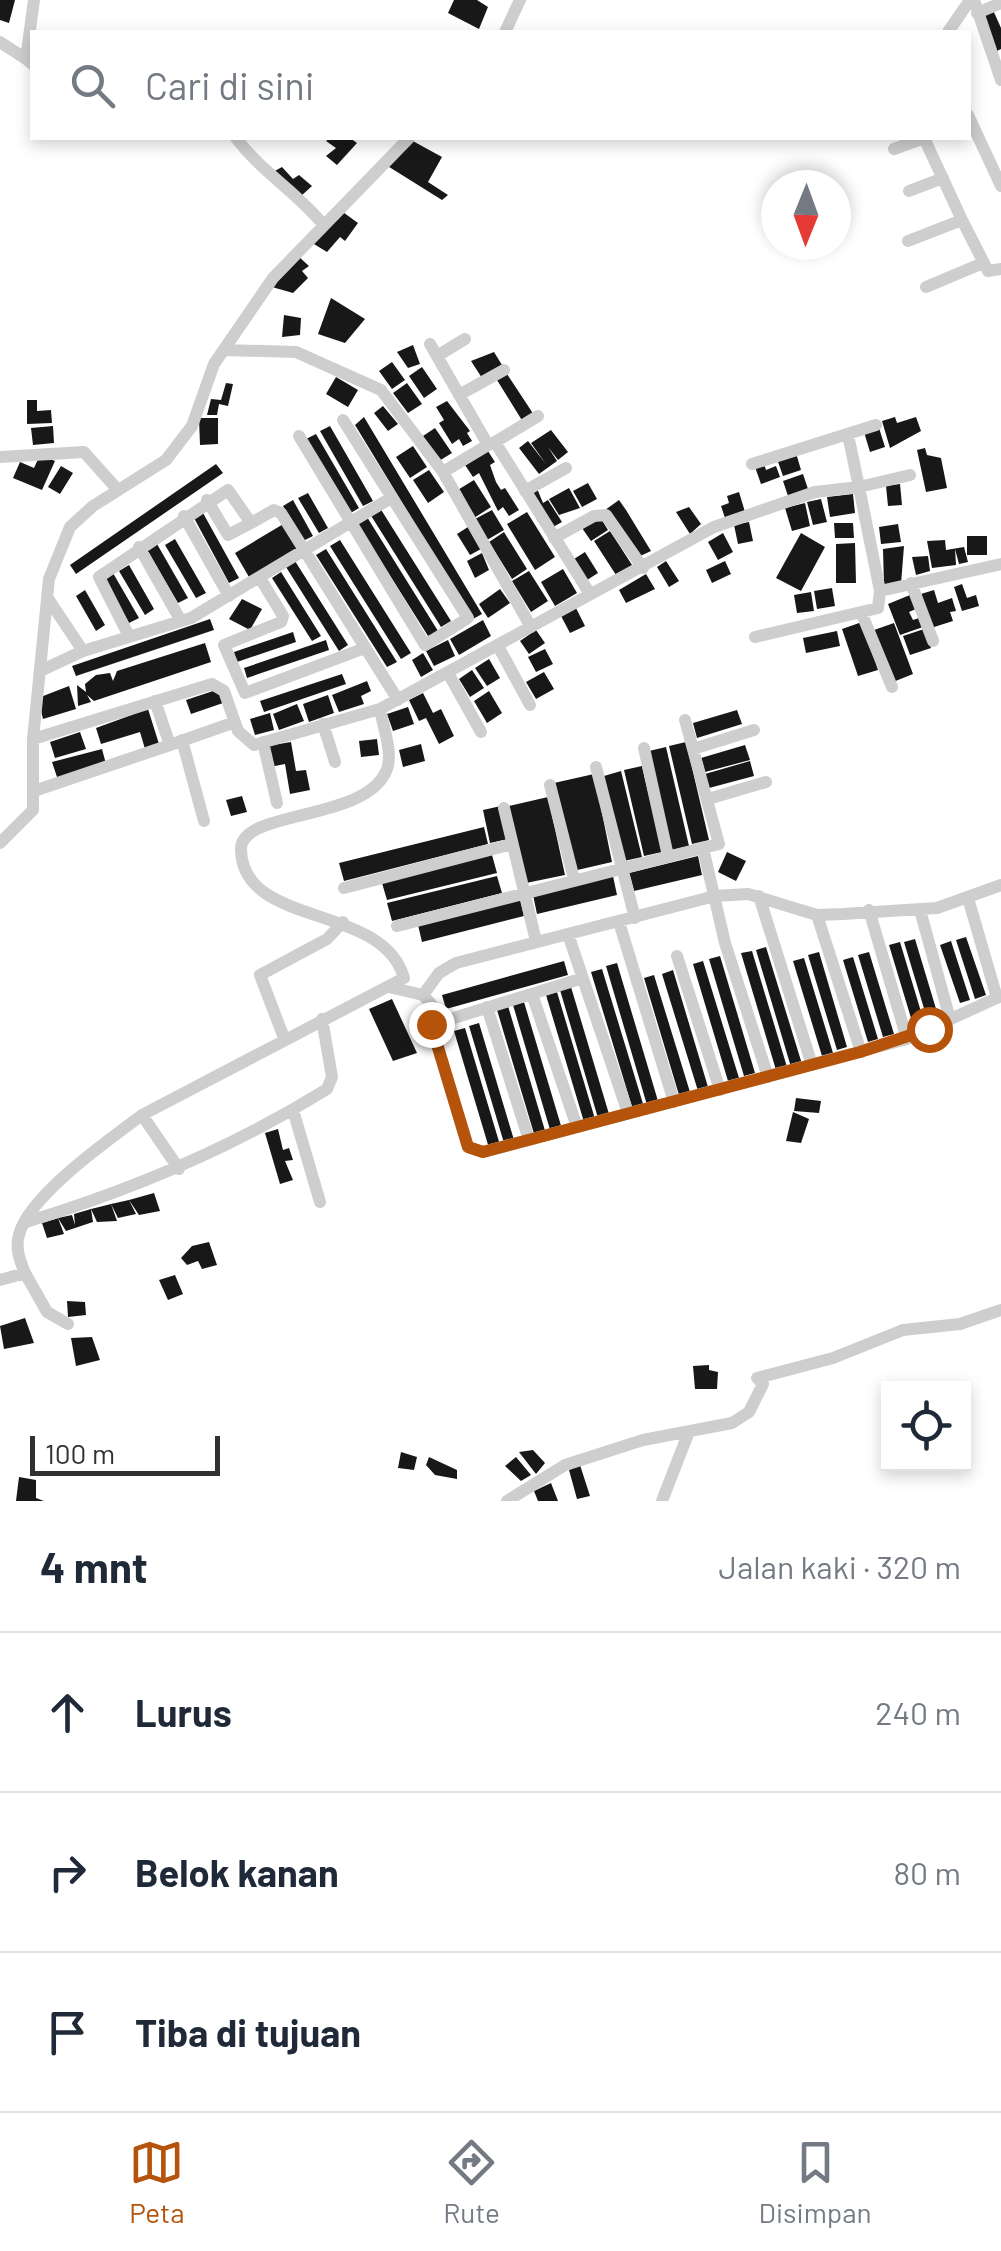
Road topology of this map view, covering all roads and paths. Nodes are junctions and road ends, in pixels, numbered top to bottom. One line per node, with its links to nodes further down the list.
1 (34, 0): 5 (street)
2 (520, 0): 6 (street)
3 (1001, 3): 4 (street)
4 (974, 4): 7 (street); 9 (street)
5 (32, 30)
6 (506, 30)
7 (950, 30)
8 (0, 42): 10 (street)
9 (996, 55): 11 (street)
10 (29, 62)
11 (1001, 80)
12 (971, 121): 19 (street)
13 (238, 140): 22 (street)
14 (407, 140): 22 (street)
15 (919, 140): 17 (street)
16 (925, 140): 18 (street)
17 (894, 149)
18 (942, 178): 20 (street); 21 (street)
19 (1001, 186)
20 (908, 191)
21 (962, 220): 23 (street); 24 (street)
22 (322, 223): 28 (street)
23 (908, 241)
24 (984, 263): 25 (street); 26 (street)
25 (1000, 273)
26 (926, 287)
27 (465, 338): 30 (street)
28 (224, 350): 40 (street); 43 (street)
29 (504, 370): 30 (street)
30 (459, 395): 36 (street)
31 (538, 416): 36 (street)
32 (342, 420): 45 (street)
33 (876, 425): 34 (street)
34 (848, 434): 38 (street); 42 (street)
35 (299, 436): 49 (street)
36 (492, 444): 40 (street); 44 (street)
37 (0, 457): 43 (street)
38 (752, 464)
39 (566, 468): 44 (street)
40 (442, 472): 63 (street)
41 (910, 475): 42 (street)
42 (859, 487): 54 (street); 57 (street)
43 (118, 489): 60 (street)
44 (525, 491): 50 (street)
45 (391, 498): 49 (street); 49 (street)
46 (207, 500): 47 (street); 48 (street); 48 (street)
47 (184, 516): 51 (street); 59 (street)
48 (251, 524): 52 (street)
49 (348, 524): 52 (street)
50 (554, 538): 54 (street); 58 (street)
51 (139, 547): 62 (street); 64 (street)
52 (303, 550): 55 (street); 68 (street)
53 (1001, 564): 56 (street)
54 (643, 568): 58 (street)
55 (260, 578): 59 (street); 68 (street)
56 (911, 584): 57 (street); 66 (street)
57 (880, 591): 61 (street)
58 (590, 594): 63 (street)
59 (229, 596): 62 (street)
60 (48, 600): 69 (street); 70 (street)
61 (861, 612): 65 (street); 72 (street)
62 (180, 621): 64 (street)
63 (531, 627): 67 (street)
64 (129, 636): 69 (street)
65 (754, 637)
66 (934, 641)
67 (498, 646): 71 (street); 75 (street)
68 (365, 648): 73 (street)
69 (82, 650): 70 (street)
70 (40, 671): 82 (street)
71 (448, 672): 73 (street); 81 (street)
72 (892, 687)
73 (398, 700): 76 (street)
74 (155, 701): 78 (street); 82 (street); 83 (street)
75 (530, 705)
76 (380, 710): 79 (street); 112 (street)
77 (685, 720): 86 (street)
78 (235, 722): 83 (street); 84 (street)
79 (323, 724): 84 (street); 87 (street)
80 (754, 730): 86 (street)
81 (481, 732)
82 (33, 739): 91 (street)
83 (176, 742): 91 (street); 95 (street)
84 (263, 742): 93 (street)
85 (644, 748): 99 (street)
86 (693, 749): 92 (street)
87 (335, 762)
88 (596, 767): 100 (street)
89 (766, 782): 92 (street)
90 (550, 786): 101 (street)
91 (34, 791): 96 (street)
92 (708, 799): 98 (street)
93 (276, 803)
94 (504, 808): 97 (street)
95 (204, 821)
96 (0, 844)
97 (512, 844): 103 (street); 104 (street)
98 (703, 848): 99 (street); 105 (street)
99 (668, 856): 100 (street)
100 (624, 867): 101 (street); 111 (street)
101 (574, 878): 104 (street)
102 (1001, 886): 107 (street)
103 (344, 888)
104 (524, 890): 114 (street); 116 (street)
105 (715, 896): 106 (street); 111 (street); 131 (street)
106 (759, 896): 110 (street); 130 (street)
107 (968, 898): 109 (street); 122 (street)
108 (869, 910): 109 (street); 110 (street); 128 (street)
109 (920, 910): 125 (street)
110 (817, 915): 129 (street)
111 (635, 918): 113 (street)
112 (343, 922): 119 (street); 127 (street)
113 (619, 922): 115 (street); 133 (street)
114 (397, 926)
115 (568, 934): 116 (street); 118 (street)
116 (536, 942): 121 (street)
117 (677, 956): 132 (street)
118 (580, 980): 120 (street); 135 (street)
119 (389, 987): 121 (street); 124 (street)
120 (532, 994): 123 (street); 137 (street)
121 (423, 995): 126 (street)
122 (999, 997): 125 (street)
123 (487, 1007): 126 (street); 138 (street)
124 (322, 1019): 127 (street); 134 (street)
125 (950, 1019): 128 (street)
126 (431, 1024): 138 (street)
127 (284, 1038): 136 (street)
128 (908, 1039): 129 (street)
129 (860, 1052): 130 (street)
130 (812, 1065): 131 (street)
131 (768, 1077): 132 (street)
132 (720, 1090): 133 (street)
133 (674, 1102): 135 (street)
134 (294, 1110): 139 (street); 140 (street)
135 (628, 1113): 137 (street)
136 (142, 1115): 139 (street); 141 (street)
137 (577, 1126): 138 (street)
138 (528, 1140)
139 (179, 1168): 141 (street)
140 (320, 1202)
141 (24, 1223): 142 (street)
142 (25, 1273): 143 (street); 145 (street)
143 (0, 1280)
144 (1001, 1310): 146 (street)
145 (68, 1324)
146 (688, 1434): 147 (street); 148 (street)
147 (507, 1501)
148 (662, 1501)

